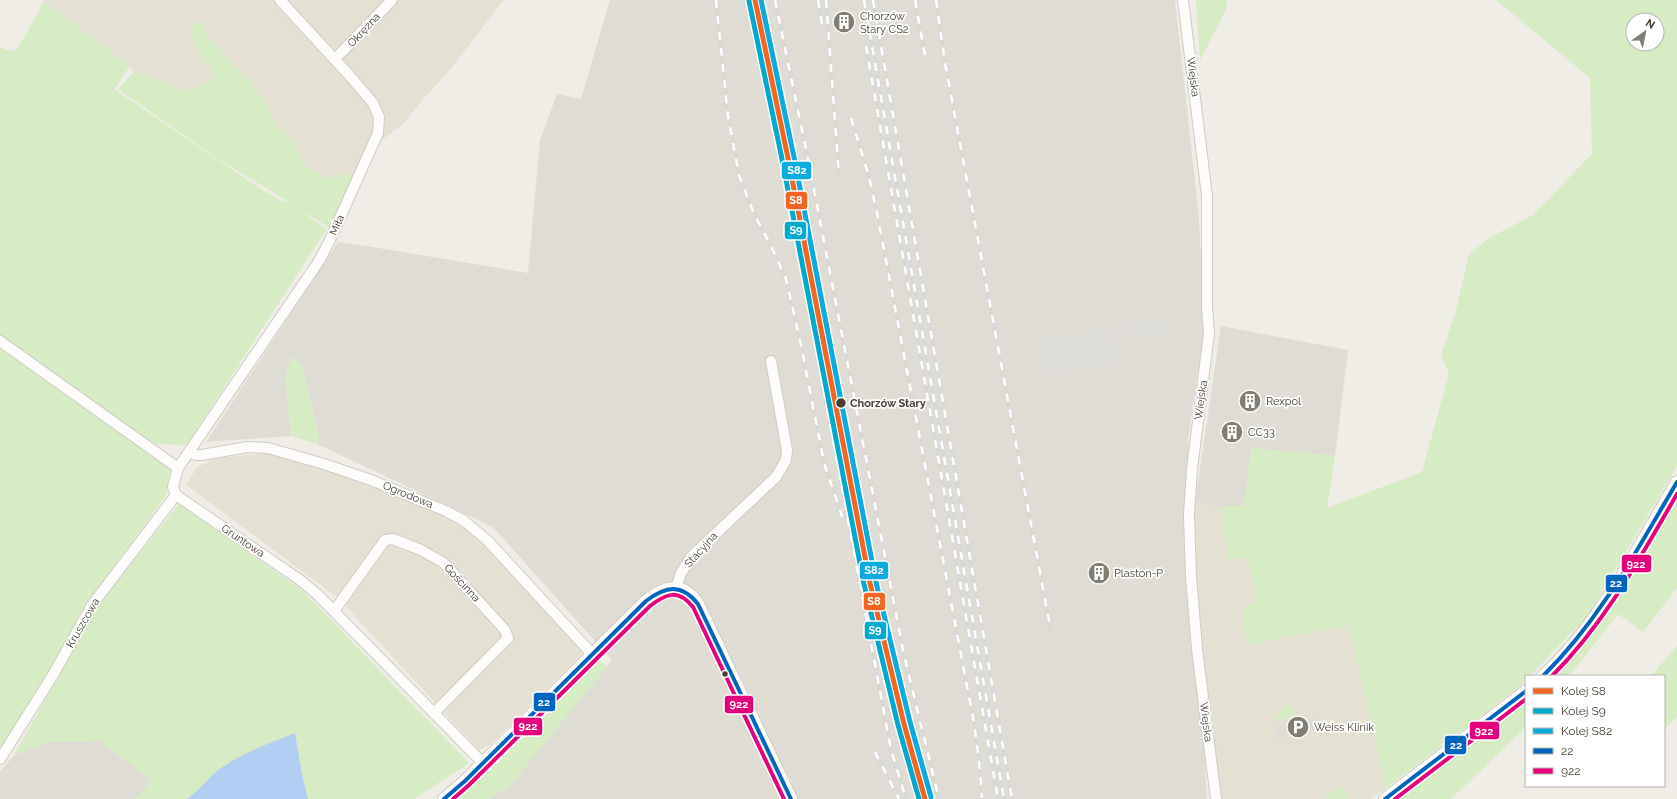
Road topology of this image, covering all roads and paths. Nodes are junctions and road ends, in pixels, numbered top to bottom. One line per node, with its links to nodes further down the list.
1 (280, 0): 4 (street, Miła)
2 (391, 0): 4 (street, Okrężna)
3 (1183, 0): 21 (street, Wiejska)
4 (335, 59): 7 (street, Miła)
5 (0, 341): 8 (street)
6 (771, 361): 11 (street, Stacyjna)
7 (190, 452): 8 (street); 13 (street, Ogrodowa)
8 (178, 468): 10 (street)
9 (1677, 482): 14 (street)
10 (176, 495): 12 (street, Gruntowa); 17 (street, Kruszcowa)
11 (676, 588): 13 (street); 20 (street)
12 (334, 610): 16 (street, Gruntowa); 16 (street, Gościnna)
13 (593, 655): 18 (street)
14 (1544, 675)
15 (1525, 692): 22 (street)
16 (434, 713): 18 (street, Gruntowa)
17 (0, 759)
18 (483, 763): 19 (street)
19 (444, 799)
20 (791, 799)
21 (1216, 799)
22 (1385, 799)

